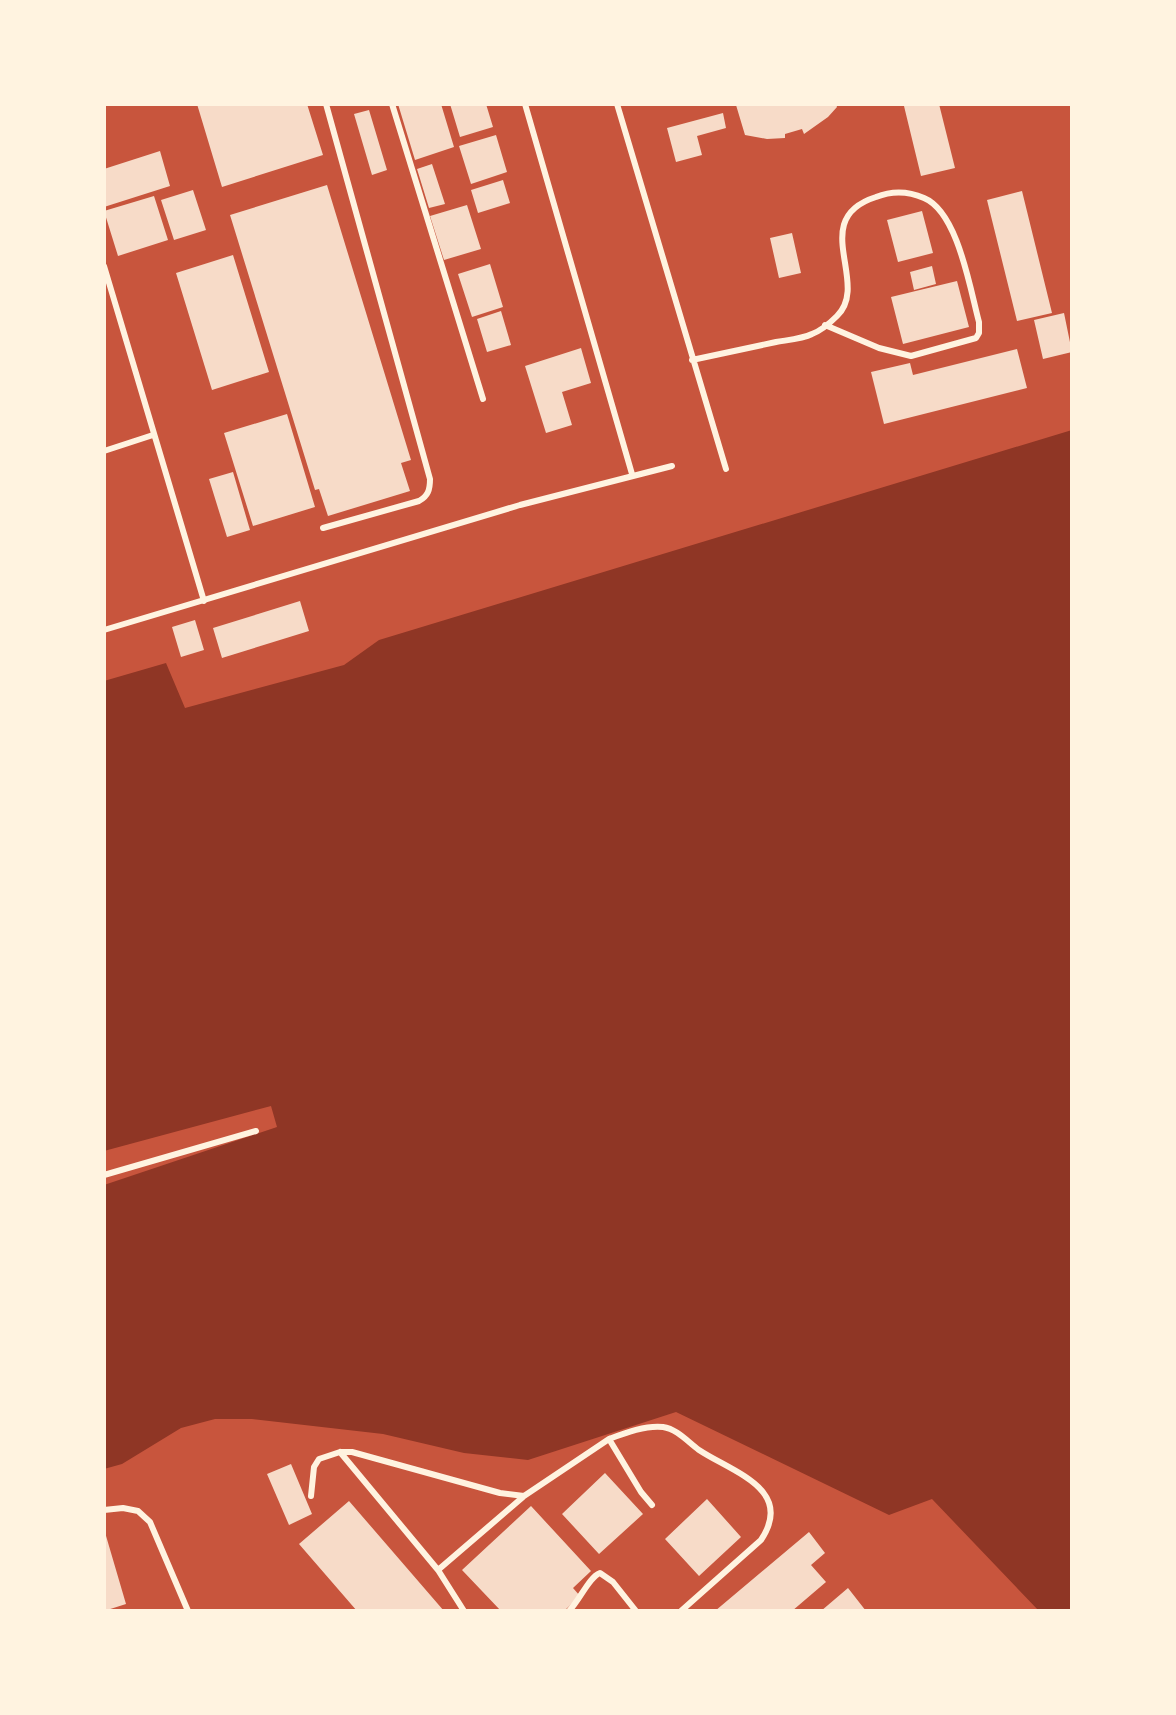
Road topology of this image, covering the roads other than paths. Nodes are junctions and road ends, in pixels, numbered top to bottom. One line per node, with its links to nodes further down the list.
1 (326, 104): 14 (lane)
2 (392, 104): 8 (lane)
3 (525, 104): 13 (lane)
4 (617, 104): 7 (lane)
5 (105, 270): 9 (lane)
6 (825, 325): 6 (lane); 7 (lane)
7 (692, 360): 12 (lane)
8 (483, 399)
9 (153, 435): 10 (lane); 15 (lane)
10 (104, 451)
11 (672, 466): 13 (lane)
12 (726, 469)
13 (632, 474): 15 (lane)
14 (323, 528)
15 (204, 601): 16 (lane)
16 (104, 630)
17 (256, 1131): 18 (lane)
18 (104, 1175)
19 (609, 1439): 22 (lane); 23 (lane); 30 (lane)
20 (340, 1452): 21 (lane); 22 (lane); 25 (lane)
21 (311, 1496)
22 (524, 1496): 25 (lane)
23 (652, 1505)
24 (104, 1510): 26 (lane)
25 (438, 1570): 27 (lane)
26 (188, 1611)
27 (464, 1611)
28 (569, 1611): 29 (lane)
29 (636, 1611)
30 (681, 1611)

